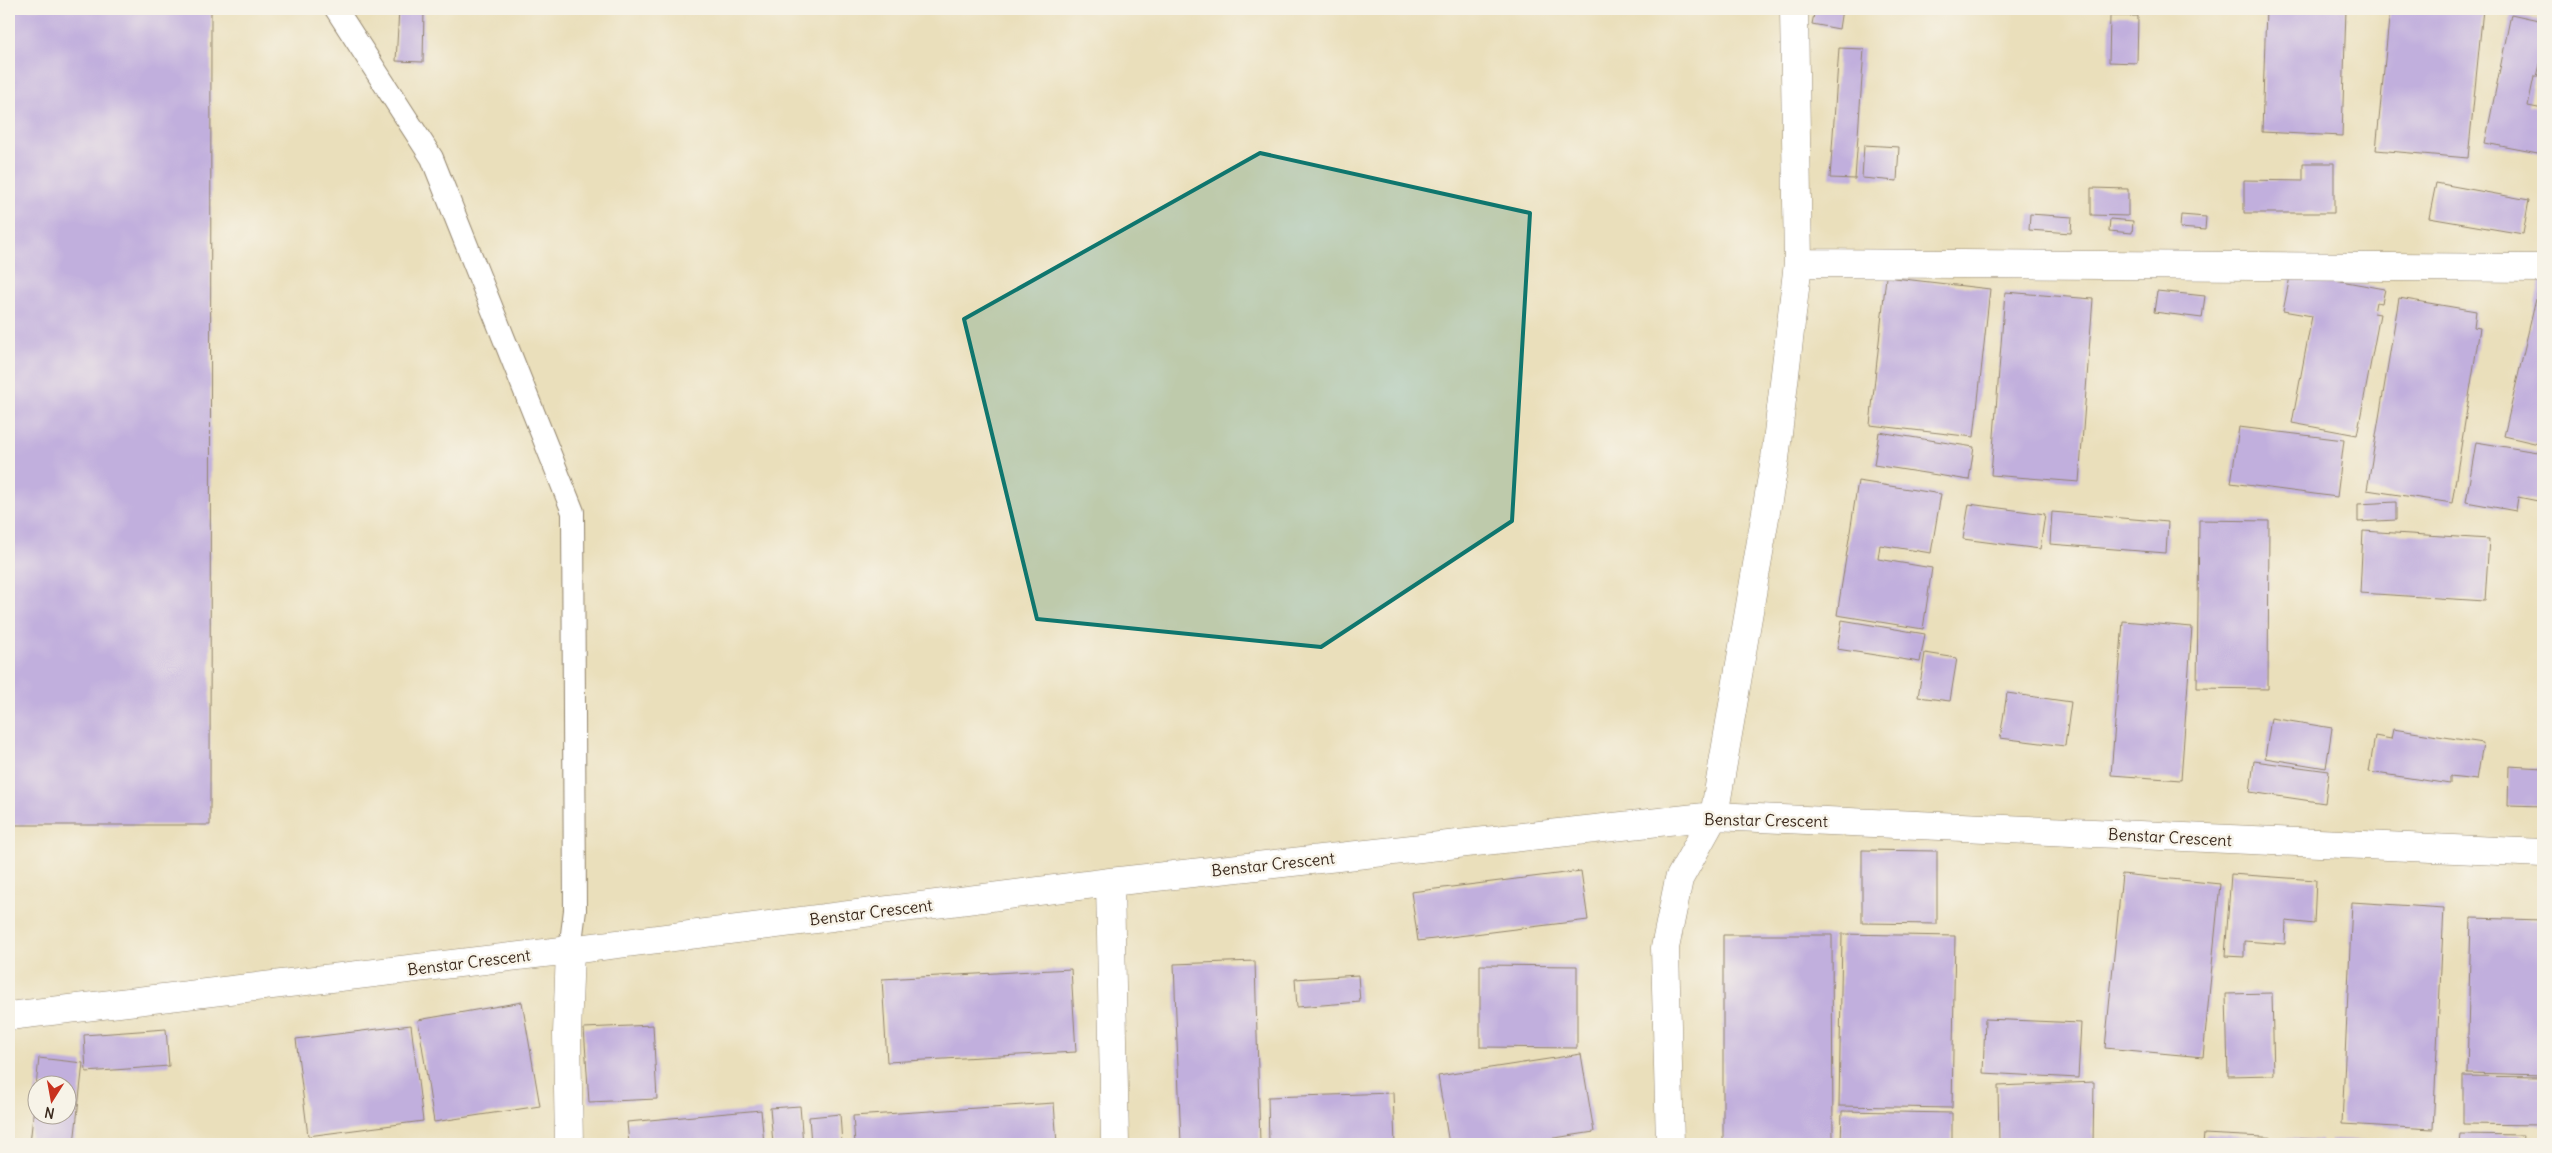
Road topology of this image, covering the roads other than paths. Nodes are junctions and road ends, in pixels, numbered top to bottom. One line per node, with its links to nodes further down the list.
1 (336, 9): 8 (lane)
2 (1794, 9): 3 (street)
3 (1798, 263): 4 (street); 5 (street)
4 (2543, 268)
5 (1714, 816): 6 (street, Benstar Crescent); 7 (street, Benstar Crescent); 12 (street)
6 (2543, 854)
7 (1110, 882): 8 (street, Benstar Crescent); 11 (street)
8 (570, 950): 9 (street, Benstar Crescent); 10 (street)
9 (9, 1023)
10 (569, 1144)
11 (1115, 1144)
12 (1670, 1144)

